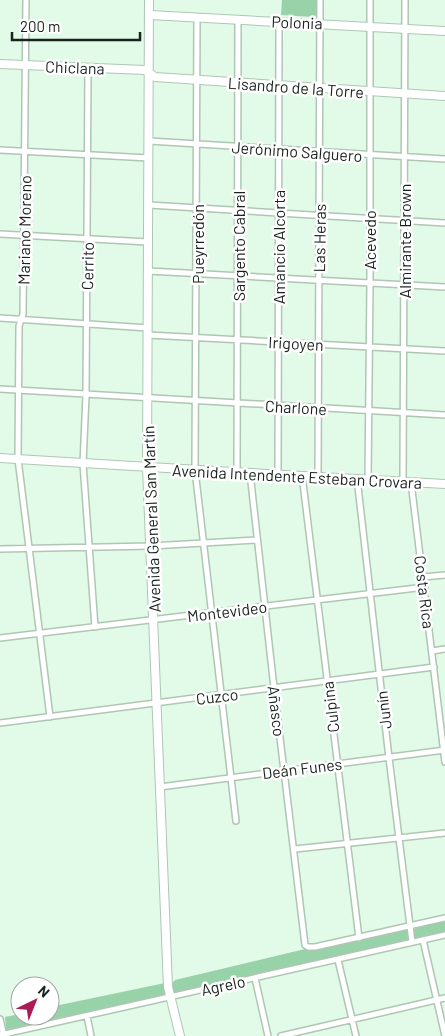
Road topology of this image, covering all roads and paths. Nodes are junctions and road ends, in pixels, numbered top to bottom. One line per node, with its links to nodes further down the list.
1 (26, 0): 15 (street, Mariano Moreno)
2 (150, 0): 6 (street, Avenida General San Martín)
3 (320, 0): 10 (street, Las Heras)
4 (370, 0): 11 (street, Acevedo)
5 (405, 0): 12 (street, Almirante Brown)
6 (150, 15): 7 (street, Polonia); 17 (street, Avenida General San Martín)
7 (198, 17): 8 (street, Polonia); 18 (street, Pueyrredón)
8 (238, 19): 9 (street, Polonia); 19 (street, Sargento Cabral)
9 (279, 22): 10 (street, Polonia); 20 (street, Amancio Alcorta)
10 (319, 23): 11 (street, Polonia); 21 (street, Las Heras)
11 (369, 26): 12 (street, Polonia); 22 (street, Acevedo)
12 (405, 28): 13 (street, Polonia); 23 (street, Almirante Brown)
13 (445, 31)
14 (0, 64): 15 (street, Chiclana)
15 (25, 65): 16 (street, Chiclana); 30 (street, Mariano Moreno)
16 (88, 67): 17 (street, Chiclana); 32 (street, Cerrito)
17 (149, 73): 18 (street, Lisandro de la Torre); 25 (street, Avenida General San Martín)
18 (197, 81): 19 (street, Lisandro de la Torre); 26 (street, Pueyrredón)
19 (238, 82): 20 (street, Lisandro de la Torre); 27 (street, Sargento Cabral)
20 (278, 85): 21 (street, Lisandro de la Torre); 29 (street, Amancio Alcorta)
21 (319, 87): 22 (street, Lisandro de la Torre); 31 (street, Las Heras)
22 (369, 92): 23 (street, Lisandro de la Torre); 33 (street, Acevedo)
23 (405, 94): 24 (street, Lisandro de la Torre); 35 (street, Almirante Brown)
24 (445, 96)
25 (149, 141): 26 (street, Jerónimo Salguero); 34 (street, Avenida General San Martín)
26 (198, 144): 27 (street, Jerónimo Salguero); 38 (street, Pueyrredón)
27 (238, 147): 29 (street, Jerónimo Salguero); 39 (street, Sargento Cabral)
28 (0, 150): 30 (street)
29 (278, 150): 31 (street, Jerónimo Salguero); 40 (street, Amancio Alcorta)
30 (25, 152): 32 (street); 46 (street, Mariano Moreno)
31 (319, 152): 33 (street, Jerónimo Salguero); 41 (street, Las Heras)
32 (88, 155): 34 (street); 47 (street, Cerrito)
33 (369, 156): 35 (street, Jerónimo Salguero); 42 (street, Acevedo)
34 (149, 158): 37 (street, Avenida General San Martín)
35 (404, 158): 36 (street, Jerónimo Salguero); 43 (street, Almirante Brown)
36 (445, 159)
37 (149, 206): 38 (street); 48 (street, Avenida General San Martín)
38 (197, 209): 39 (street); 50 (street, Pueyrredón)
39 (238, 212): 40 (street); 51 (street, Sargento Cabral)
40 (279, 214): 41 (street); 52 (street, Amancio Alcorta)
41 (319, 216): 42 (street); 53 (street, Las Heras)
42 (369, 219): 43 (street); 54 (street, Acevedo)
43 (404, 222): 44 (street); 55 (street, Almirante Brown)
44 (445, 223)
45 (0, 234): 46 (street)
46 (24, 235): 47 (street); 58 (street, Mariano Moreno)
47 (87, 239): 48 (street); 59 (street, Cerrito)
48 (148, 242): 49 (street, Avenida General San Martín)
49 (148, 271): 50 (street); 60 (street, Avenida General San Martín)
50 (197, 273): 51 (street); 61 (street, Pueyrredón)
51 (237, 275): 52 (street); 62 (street, Sargento Cabral)
52 (278, 277): 53 (street); 63 (street, Amancio Alcorta)
53 (318, 280): 54 (street); 64 (street, Las Heras)
54 (370, 284): 55 (street); 65 (street, Acevedo)
55 (404, 286): 56 (street); 66 (street, Almirante Brown)
56 (445, 287)
57 (0, 318): 58 (street, Irigoyen)
58 (21, 319): 59 (street, Irigoyen); 69 (street, Mariano Moreno)
59 (85, 323): 60 (street, Irigoyen); 70 (street, Cerrito)
60 (148, 331): 61 (street, Irigoyen); 71 (street, Avenida General San Martín)
61 (196, 337): 62 (street, Irigoyen); 72 (street, Pueyrredón)
62 (237, 339): 63 (street, Irigoyen); 73 (street, Sargento Cabral)
63 (278, 341): 64 (street, Irigoyen); 74 (street, Amancio Alcorta)
64 (318, 344): 65 (street, Irigoyen); 75 (street, Las Heras)
65 (368, 347): 66 (street, Irigoyen); 76 (street, Acevedo)
66 (403, 349): 67 (street, Irigoyen); 77 (street, Almirante Brown)
67 (445, 351)
68 (0, 389): 69 (street, Charlone)
69 (18, 390): 70 (street, Charlone); 80 (street, Mariano Moreno)
70 (86, 395): 71 (street, Charlone); 81 (street, Cerrito)
71 (147, 398): 72 (street, Charlone); 82 (street, Avenida General San Martín)
72 (196, 401): 73 (street, Charlone); 83 (street, Pueyrredón)
73 (236, 404): 74 (street, Charlone); 84 (street, Sargento Cabral)
74 (277, 405): 75 (street, Charlone); 86 (street, Amancio Alcorta)
75 (317, 408): 76 (street, Charlone); 88 (street, Las Heras)
76 (368, 410): 77 (street, Charlone); 90 (street, Acevedo)
77 (403, 413): 78 (street, Charlone); 91 (street, Almirante Brown)
78 (445, 415)
79 (0, 458): 80 (street, Avenida Intendente Esteban Crovara)
80 (18, 459): 81 (street, Avenida Intendente Esteban Crovara); 98 (street, Mariano Moreno)
81 (83, 464): 82 (street, Avenida Intendente Esteban Crovara); 96 (street, Cerrito)
82 (147, 468): 83 (street, Avenida Intendente Esteban Crovara); 95 (street, Avenida General San Martín)
83 (195, 470): 84 (street, Avenida Intendente Esteban Crovara); 94 (street, Pueyrredón)
84 (236, 472): 85 (street, Avenida Intendente Esteban Crovara)
85 (250, 473): 86 (street, Avenida Intendente Esteban Crovara); 93 (street, Añasco)
86 (278, 474): 87 (street, Avenida Intendente Esteban Crovara)
87 (302, 475): 88 (street, Avenida Intendente Esteban Crovara); 103 (street, Culpina)
88 (318, 476): 89 (street, Avenida Intendente Esteban Crovara)
89 (357, 478): 90 (street, Avenida Intendente Esteban Crovara); 102 (street, Junín)
90 (368, 479): 91 (street, Avenida Intendente Esteban Crovara)
91 (407, 482): 92 (street, Avenida Intendente Esteban Crovara); 100 (street, Costa Rica)
92 (445, 484)
93 (257, 540): 94 (street); 104 (street, Añasco)
94 (203, 542): 95 (street); 105 (street, Pueyrredón)
95 (151, 546): 96 (street); 106 (street, Avenida General San Martín)
96 (90, 547): 98 (street); 107 (street, Cerrito)
97 (0, 549): 98 (street)
98 (29, 549): 108 (street, Mariano Moreno)
99 (445, 575): 100 (street)
100 (424, 577): 101 (street, Costa Rica)
101 (425, 587): 102 (street, Montevideo); 111 (street, Costa Rica)
102 (370, 594): 103 (street, Montevideo); 113 (street, Junín)
103 (318, 600): 104 (street, Montevideo); 114 (street, Culpina)
104 (265, 607): 105 (street, Montevideo); 115 (street, Añasco)
105 (211, 613): 106 (street, Montevideo); 116 (street, Pueyrredón)
106 (154, 620): 107 (street, Montevideo); 117 (street, Avenida General San Martín)
107 (95, 628): 108 (street, Montevideo)
108 (39, 634): 109 (street, Montevideo); 118 (street, Mariano Moreno)
109 (0, 638)
110 (445, 649): 111 (street)
111 (432, 651): 112 (street, Costa Rica)
112 (434, 667): 113 (street, Cuzco); 121 (street, Costa Rica)
113 (379, 674): 114 (street, Cuzco); 122 (street, Junín)
114 (327, 681): 115 (street, Cuzco); 124 (street, Culpina)
115 (274, 688): 116 (street, Cuzco); 125 (street, Añasco)
116 (222, 695): 117 (street, Cuzco); 126 (street, Pueyrredón)
117 (156, 703): 118 (street, Cuzco); 127 (street, Avenida General San Martín)
118 (50, 717): 120 (street, Cuzco)
119 (0, 718): 120 (street)
120 (0, 723)
121 (444, 750): 122 (street, Deán Funes); 123 (street, Costa Rica)
122 (389, 758): 124 (street, Deán Funes); 130 (street, Junín)
123 (445, 762)
124 (337, 763): 125 (street, Deán Funes); 131 (street, Culpina)
125 (284, 771): 126 (street, Deán Funes); 132 (street, Añasco)
126 (231, 777): 127 (street, Deán Funes); 128 (street, Pueyrredón)
127 (160, 787): 141 (street, Avenida General San Martín)
128 (236, 821)
129 (445, 833): 130 (street)
130 (399, 838): 131 (street); 134 (street, Junín)
131 (348, 844): 132 (street); 136 (street, Culpina)
132 (295, 849): 136 (street, Añasco)
133 (445, 918): 134 (street)
134 (410, 927): 136 (street); 138 (street, Junín)
135 (445, 935): 137 (street, Agrelo)
136 (359, 938)
137 (423, 940): 138 (street, Agrelo); 143 (street)
138 (412, 942): 139 (street, Agrelo)
139 (338, 960): 140 (street, Agrelo); 146 (street)
140 (255, 978): 141 (street, Agrelo); 150 (street)
141 (171, 996): 144 (street, Agrelo); 149 (street, Avenida General San Martín)
142 (445, 998): 143 (street)
143 (436, 1000): 146 (street); 153 (street)
144 (87, 1016): 147 (street, Agrelo); 148 (street)
145 (0, 1019): 147 (street)
146 (353, 1020): 151 (street); 152 (street)
147 (2, 1035)
148 (92, 1036)
149 (180, 1036)
150 (268, 1036)
151 (281, 1036)
152 (356, 1036)
153 (445, 1036)

